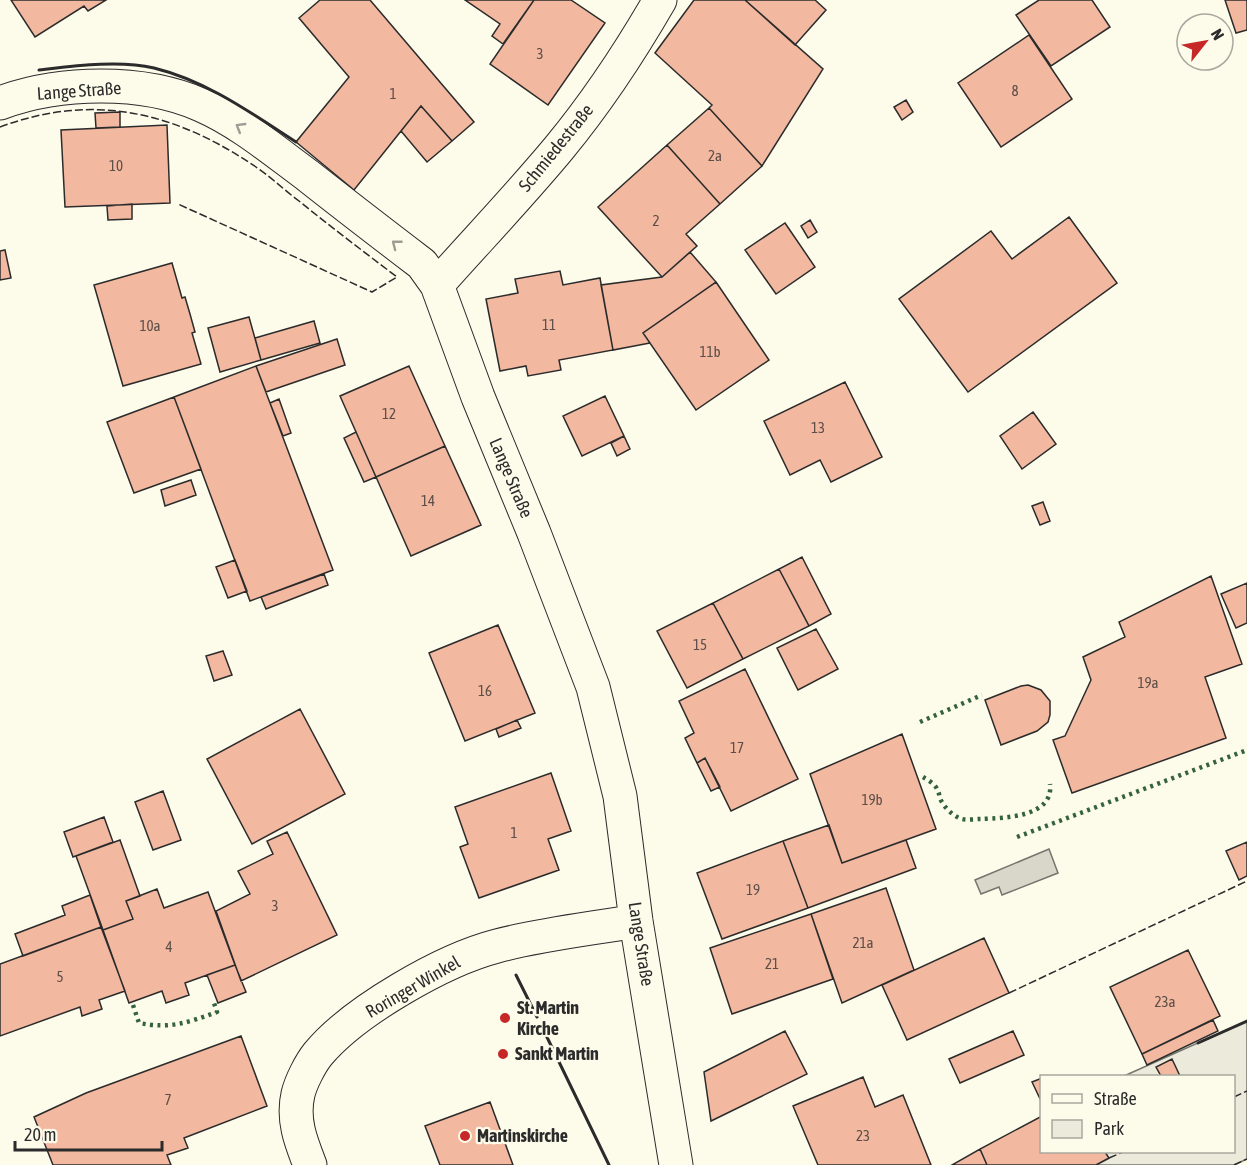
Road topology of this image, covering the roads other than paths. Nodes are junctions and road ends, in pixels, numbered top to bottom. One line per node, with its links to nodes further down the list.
1 (660, 0): 3 (street, Schmiedestraße)
2 (0, 103): 3 (street, Lange Straße, one-way to 2)
3 (436, 285): 4 (street, Lange Straße)
4 (636, 921): 5 (street, Roringer Winkel); 6 (street, Lange Straße)
5 (310, 1165)
6 (676, 1165)

